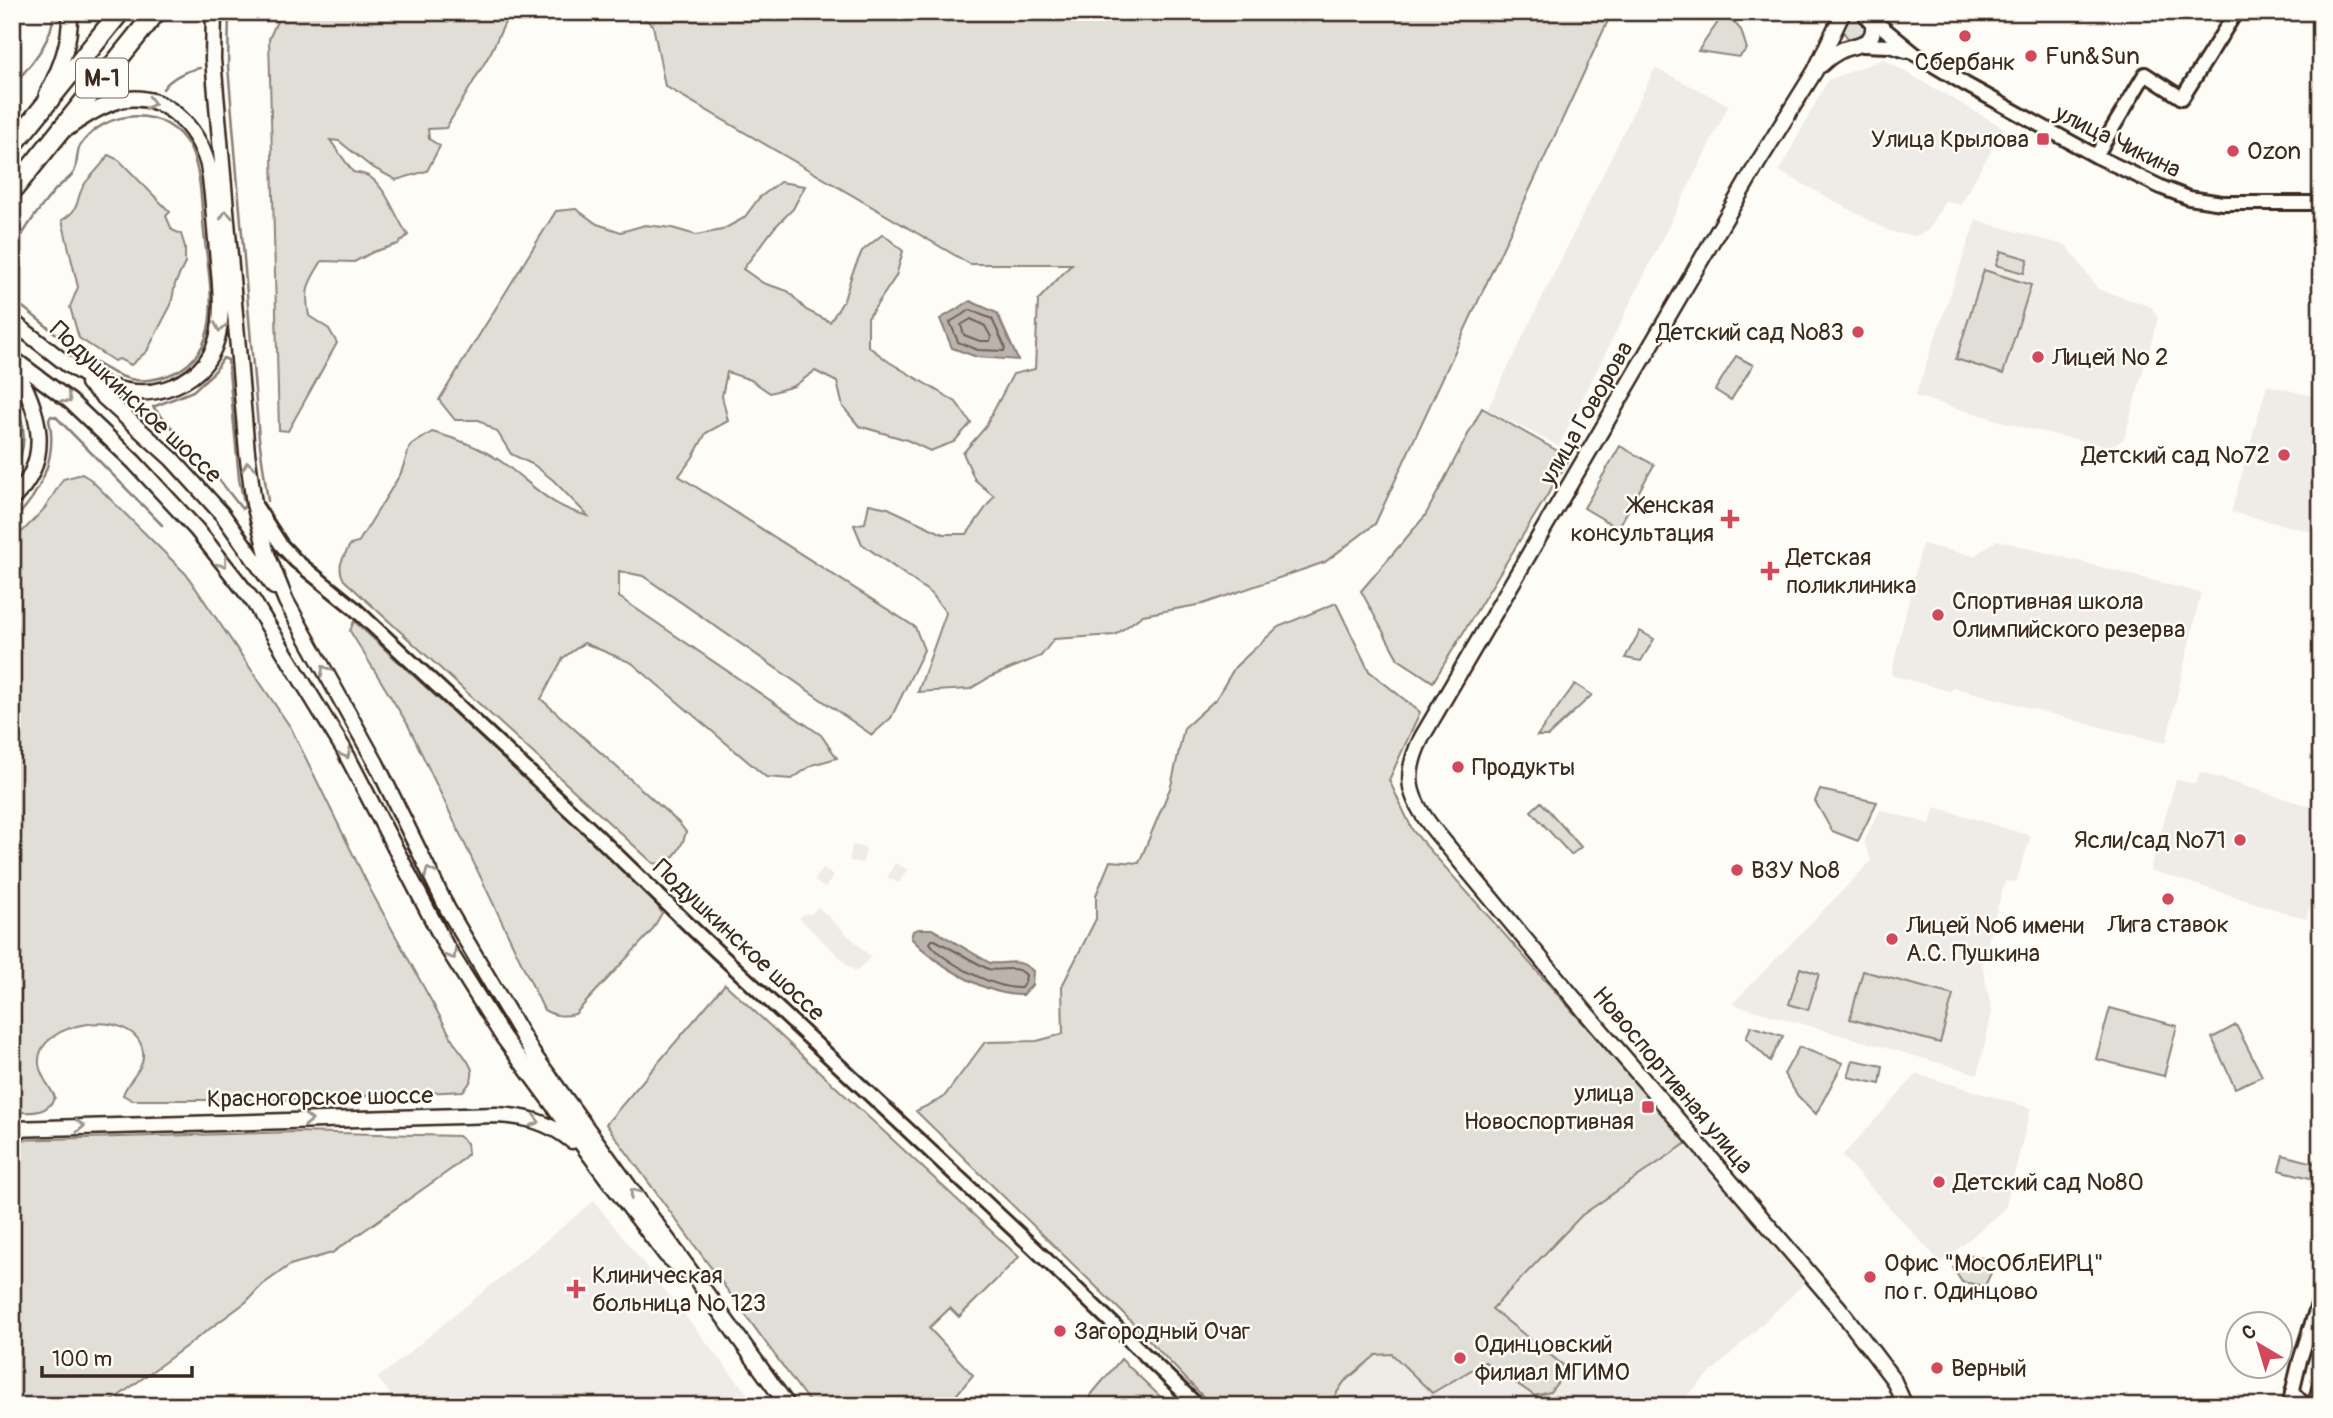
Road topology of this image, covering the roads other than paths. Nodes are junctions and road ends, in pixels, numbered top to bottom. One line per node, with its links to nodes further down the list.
1 (70, 12): 11 (main road)
2 (120, 12): 11 (highway, М-1)
3 (156, 12): 12 (highway, М-1)
4 (214, 12): 20 (main road, one-way to 4)
5 (2236, 12): 13 (street)
6 (1867, 14): 8 (main road); 9 (street, улица Чикина)
7 (1842, 17): 8 (main road, улица Говорова); 10 (main road, улица Говорова)
8 (1859, 46): 9 (street, улица Чикина); 10 (main road, улица Говорова)
9 (1915, 54): 13 (street, улица Чикина)
10 (1815, 71): 22 (main road, улица Говорова)
11 (18, 139)
12 (48, 144): 14 (highway, М-1); 17 (main road, one-way to 17)
13 (2096, 156): 15 (street, улица Чикина)
14 (12, 191)
15 (2321, 204)
16 (12, 321): 17 (main road, Подушкинское шоссе)
17 (61, 359): 21 (main road, Подушкинское шоссе)
18 (12, 360): 19 (main road); 24 (main road, one-way to 24)
19 (12, 499)
20 (254, 504): 21 (main road); 30 (street, Подушкинское шоссе)
21 (299, 623): 25 (main road, one-way to 21)
22 (1410, 782): 31 (main road, Новоспортивная улица)
23 (12, 1129): 24 (main road, Красногорское шоссе, one-way to 24)
24 (607, 1178): 25 (main road)
25 (704, 1288): 29 (main road)
26 (2321, 1295): 28 (street)
27 (2321, 1383): 34 (main road)
28 (2292, 1392): 32 (street); 33 (street)
29 (788, 1406)
30 (1198, 1406)
31 (1905, 1406)
32 (2289, 1406)
33 (2306, 1406)
34 (2315, 1406)

